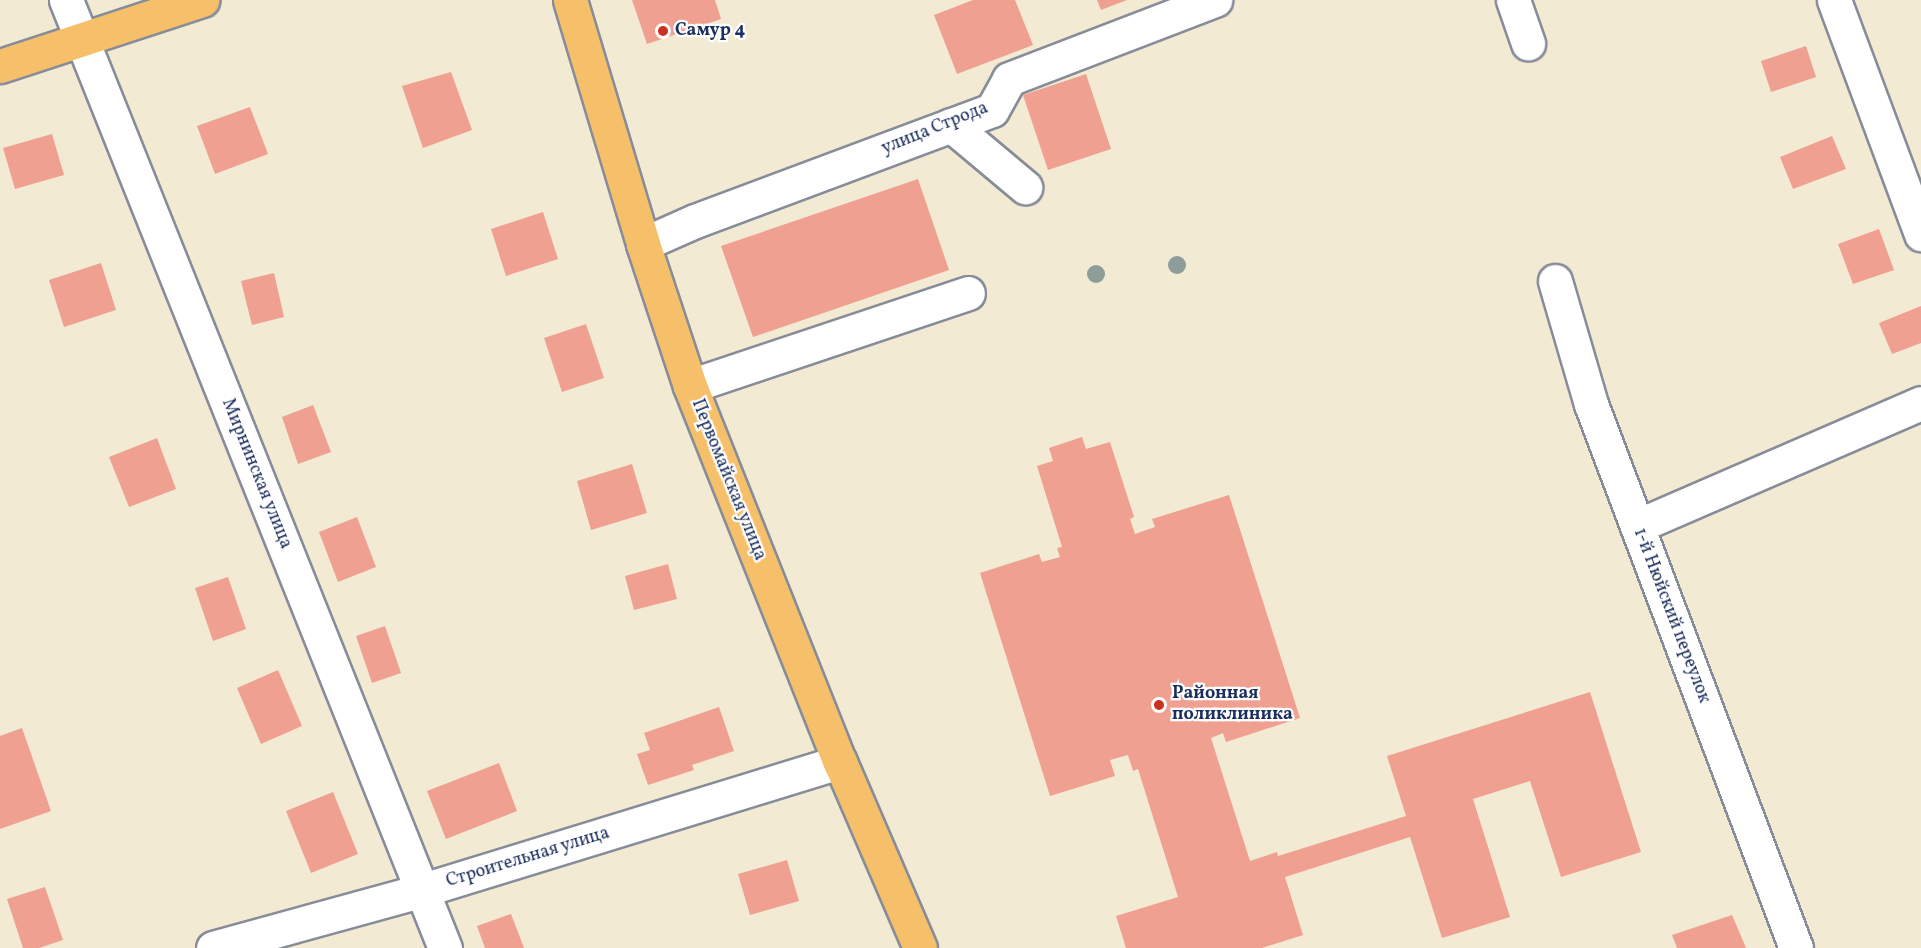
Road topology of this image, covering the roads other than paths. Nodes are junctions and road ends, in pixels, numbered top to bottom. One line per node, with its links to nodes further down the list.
1 (66, 0): 7 (street, Мирнинская улица)
2 (202, 0): 7 (main road)
3 (570, 0): 13 (main road, Первомайская улица)
4 (1215, 0): 10 (street, улица Строда)
5 (1512, 0): 8 (street)
6 (1834, 0): 12 (street)
7 (82, 38): 9 (main road); 20 (street, Мирнинская улица)
8 (1528, 43)
9 (0, 66)
10 (951, 125): 11 (street); 13 (street, улица Строда)
11 (1025, 187)
12 (1921, 234)
13 (643, 244): 16 (main road, Первомайская улица)
14 (1555, 281): 18 (street, 1-й Нюйский переулок)
15 (968, 293): 16 (street)
16 (690, 386): 19 (main road, Первомайская улица)
17 (1921, 403): 18 (street)
18 (1637, 526): 24 (street, 1-й Нюйский переулок)
19 (840, 762): 20 (street, Строительная улица); 23 (main road, Первомайская улица)
20 (423, 890): 21 (street, Строительная улица); 22 (street, Мирнинская улица)
21 (213, 948)
22 (445, 948)
23 (920, 948)
24 (1796, 948)

